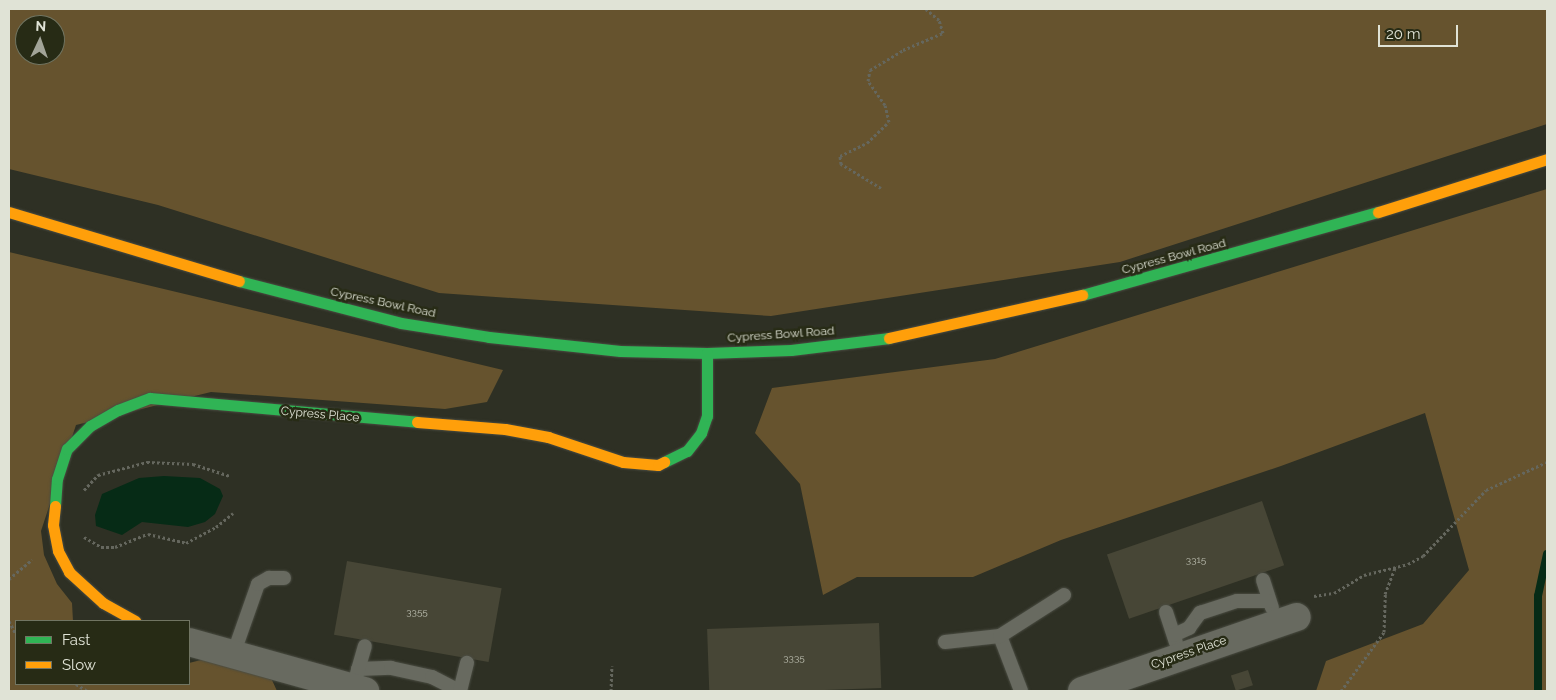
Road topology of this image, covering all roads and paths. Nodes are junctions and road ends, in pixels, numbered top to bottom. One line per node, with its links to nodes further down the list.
1 (926, 9): 3 (path)
2 (1547, 160): 5 (street, Cypress Bowl Road)
3 (881, 188)
4 (9, 212): 5 (street, Cypress Bowl Road)
5 (707, 353): 17 (street, Cypress Place)
6 (1547, 462): 11 (path)
7 (229, 476): 8 (path)
8 (82, 494)
9 (233, 513): 10 (path)
10 (77, 530)
11 (1396, 566): 16 (path); 35 (path)
12 (284, 578): 25 (lane)
13 (1263, 580): 16 (lane)
14 (1064, 595): 20 (lane)
15 (1166, 612): 24 (lane)
16 (1281, 614): 24 (street, Cypress Place)
17 (133, 620)
18 (9, 621): 19 (path)
19 (15, 632)
20 (1000, 636): 22 (lane); 33 (lane)
21 (190, 642): 25 (street)
22 (945, 642)
23 (365, 646): 28 (lane)
24 (1177, 646): 34 (street, Cypress Place)
25 (233, 655): 28 (street)
26 (467, 663): 31 (lane)
27 (612, 666): 32 (path)
28 (359, 683): 31 (lane)
29 (215, 691): 30 (path)
30 (246, 691)
31 (459, 691)
32 (611, 691)
33 (1021, 691)
34 (1082, 691)
35 (1341, 691)

